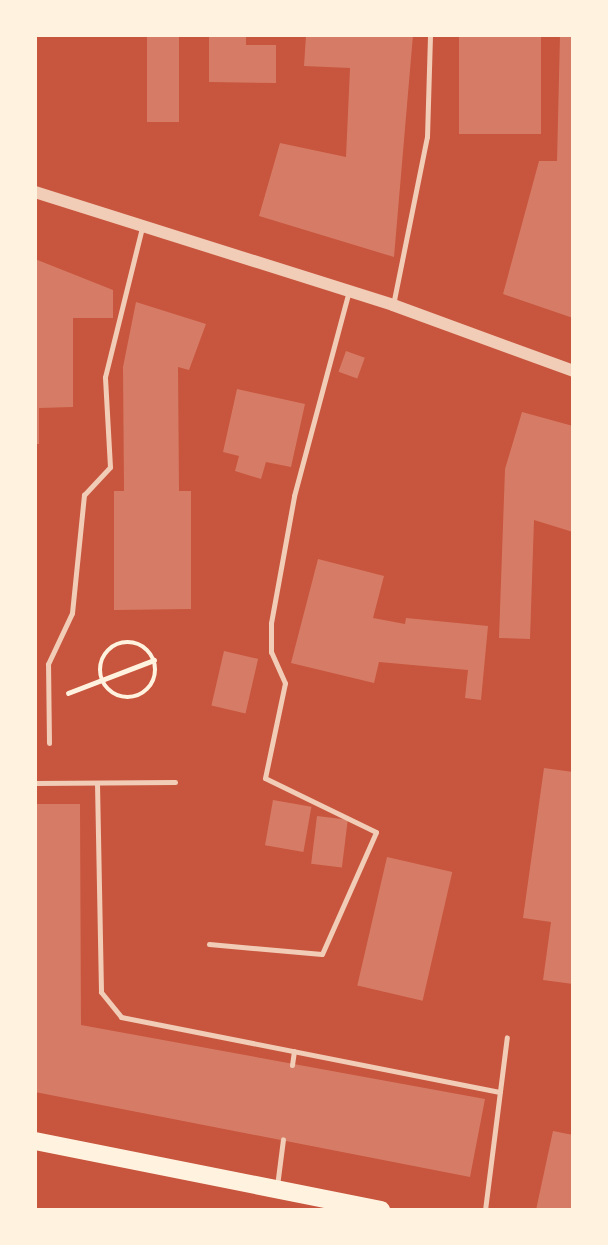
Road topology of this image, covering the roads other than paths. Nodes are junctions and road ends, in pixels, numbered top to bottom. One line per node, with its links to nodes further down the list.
1 (429, 35): 5 (lane)
2 (35, 192): 3 (street)
3 (142, 224): 4 (street); 7 (lane)
4 (349, 291): 5 (street); 11 (lane)
5 (393, 305): 6 (street)
6 (573, 371)
7 (49, 743)
8 (175, 782): 10 (lane)
9 (35, 783): 10 (lane)
10 (97, 783): 13 (lane)
11 (209, 944)
12 (507, 1037): 15 (lane)
13 (294, 1051): 14 (lane); 15 (lane)
14 (292, 1065)
15 (500, 1092): 20 (lane)
16 (283, 1139): 18 (lane)
17 (35, 1141): 18 (main road)
18 (276, 1189): 19 (main road)
19 (381, 1210)
20 (485, 1210)

